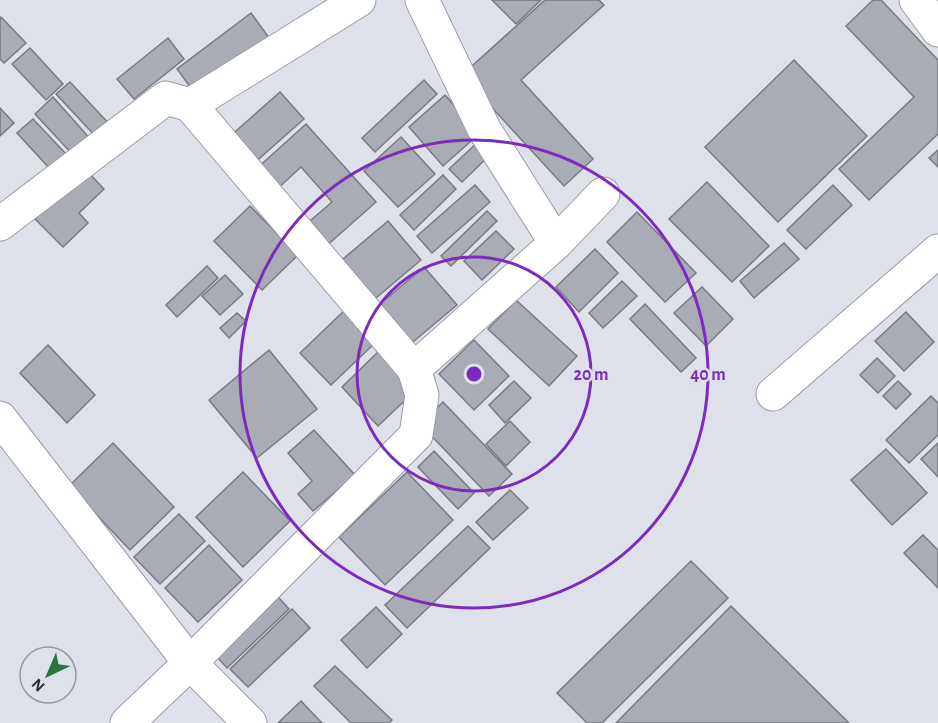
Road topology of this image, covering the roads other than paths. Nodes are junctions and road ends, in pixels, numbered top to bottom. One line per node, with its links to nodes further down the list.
1 (360, 0): 5 (street)
2 (422, 0): 8 (street)
3 (916, 0): 4 (street)
4 (938, 30)
5 (190, 105): 7 (street); 10 (street)
6 (603, 194): 8 (street)
7 (0, 224)
8 (556, 243): 10 (street)
9 (938, 251): 11 (street)
10 (414, 369): 13 (street)
11 (773, 394)
12 (0, 418): 13 (street)
13 (190, 663): 14 (street); 15 (street)
14 (127, 723)
15 (250, 723)

